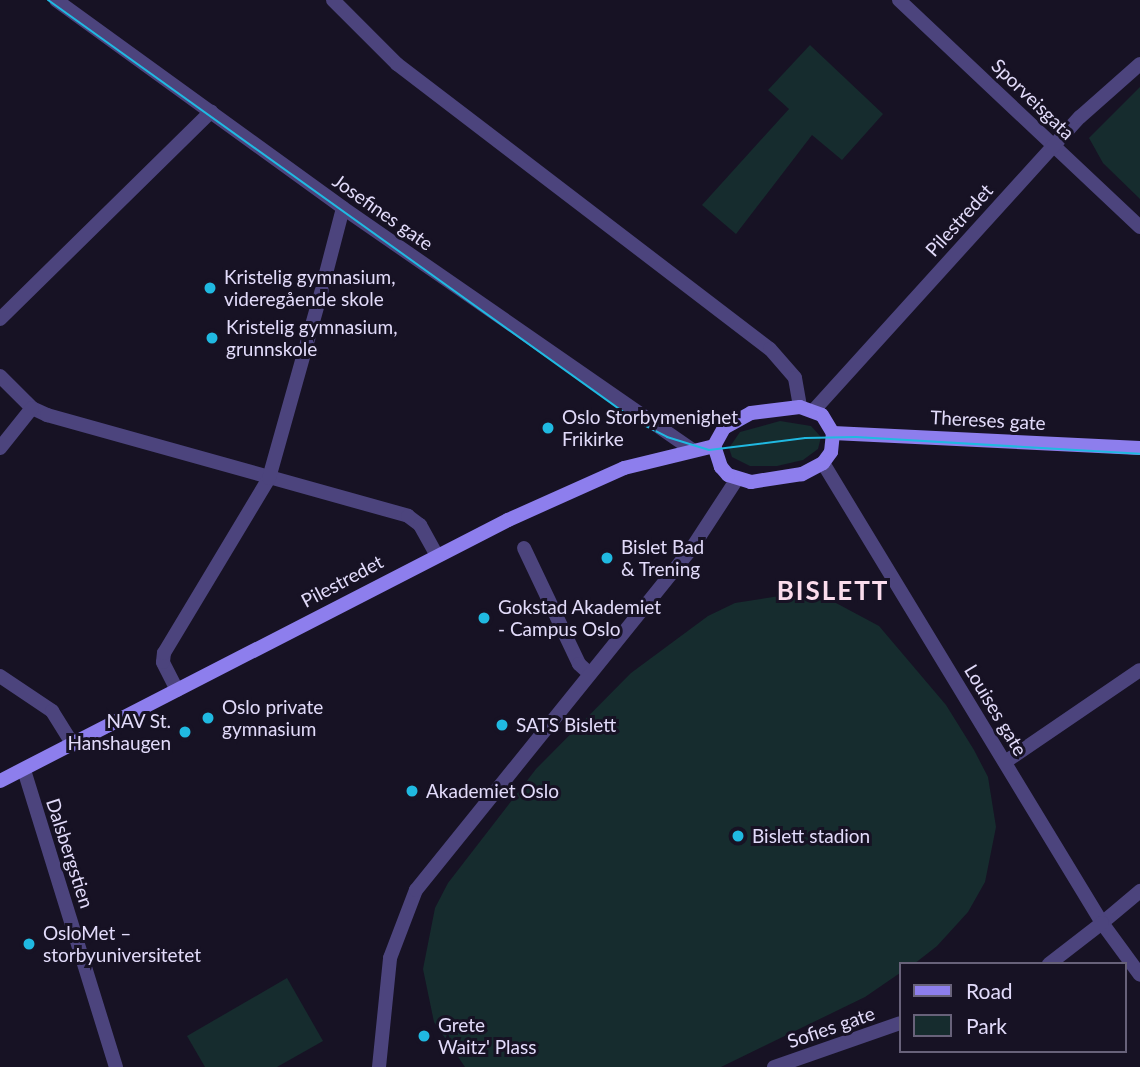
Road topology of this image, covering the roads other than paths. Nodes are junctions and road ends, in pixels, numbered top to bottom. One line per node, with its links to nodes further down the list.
1 (55, 0): 5 (street, Josefines gate)
2 (899, 0): 6 (street, Sporveisgata)
3 (338, 2): 12 (street)
4 (1140, 64): 6 (street, Pilestredet)
5 (211, 112): 7 (street, Josefines gate); 9 (street)
6 (1055, 144): 8 (street, Sporveisgata); 12 (street, Pilestredet)
7 (343, 208): 17 (street, Josefines gate); 19 (street)
8 (1140, 227)
9 (0, 319)
10 (0, 376): 11 (street)
11 (32, 408): 15 (street); 19 (street)
12 (807, 409): 13 (main road); 14 (main road)
13 (833, 433): 16 (main road, Thereses gate); 18 (main road)
14 (714, 446): 17 (main road, Pilestredet); 20 (main road)
15 (0, 448)
16 (1140, 449)
17 (692, 450): 22 (main road, Pilestredet)
18 (823, 463): 20 (main road); 28 (street, Louises gate)
19 (269, 478): 22 (street); 26 (street)
20 (737, 479): 24 (street)
21 (524, 548): 24 (street)
22 (436, 554): 26 (main road, Pilestredet)
23 (1140, 670): 28 (street)
24 (589, 673): 37 (street)
25 (0, 676): 27 (street)
26 (177, 690): 27 (main road, Pilestredet)
27 (73, 745): 29 (main road, Pilestredet)
28 (1005, 762): 32 (street, Louises gate)
29 (24, 770): 30 (main road, Pilestredet); 36 (street, Dalsbergstien)
30 (0, 781)
31 (1140, 891): 32 (street)
32 (1102, 923): 33 (street); 34 (street, Louises gate)
33 (1052, 962)
34 (1140, 975)
35 (898, 1024): 38 (street, Sofies gate)
36 (116, 1067)
37 (379, 1067)
38 (774, 1067)

